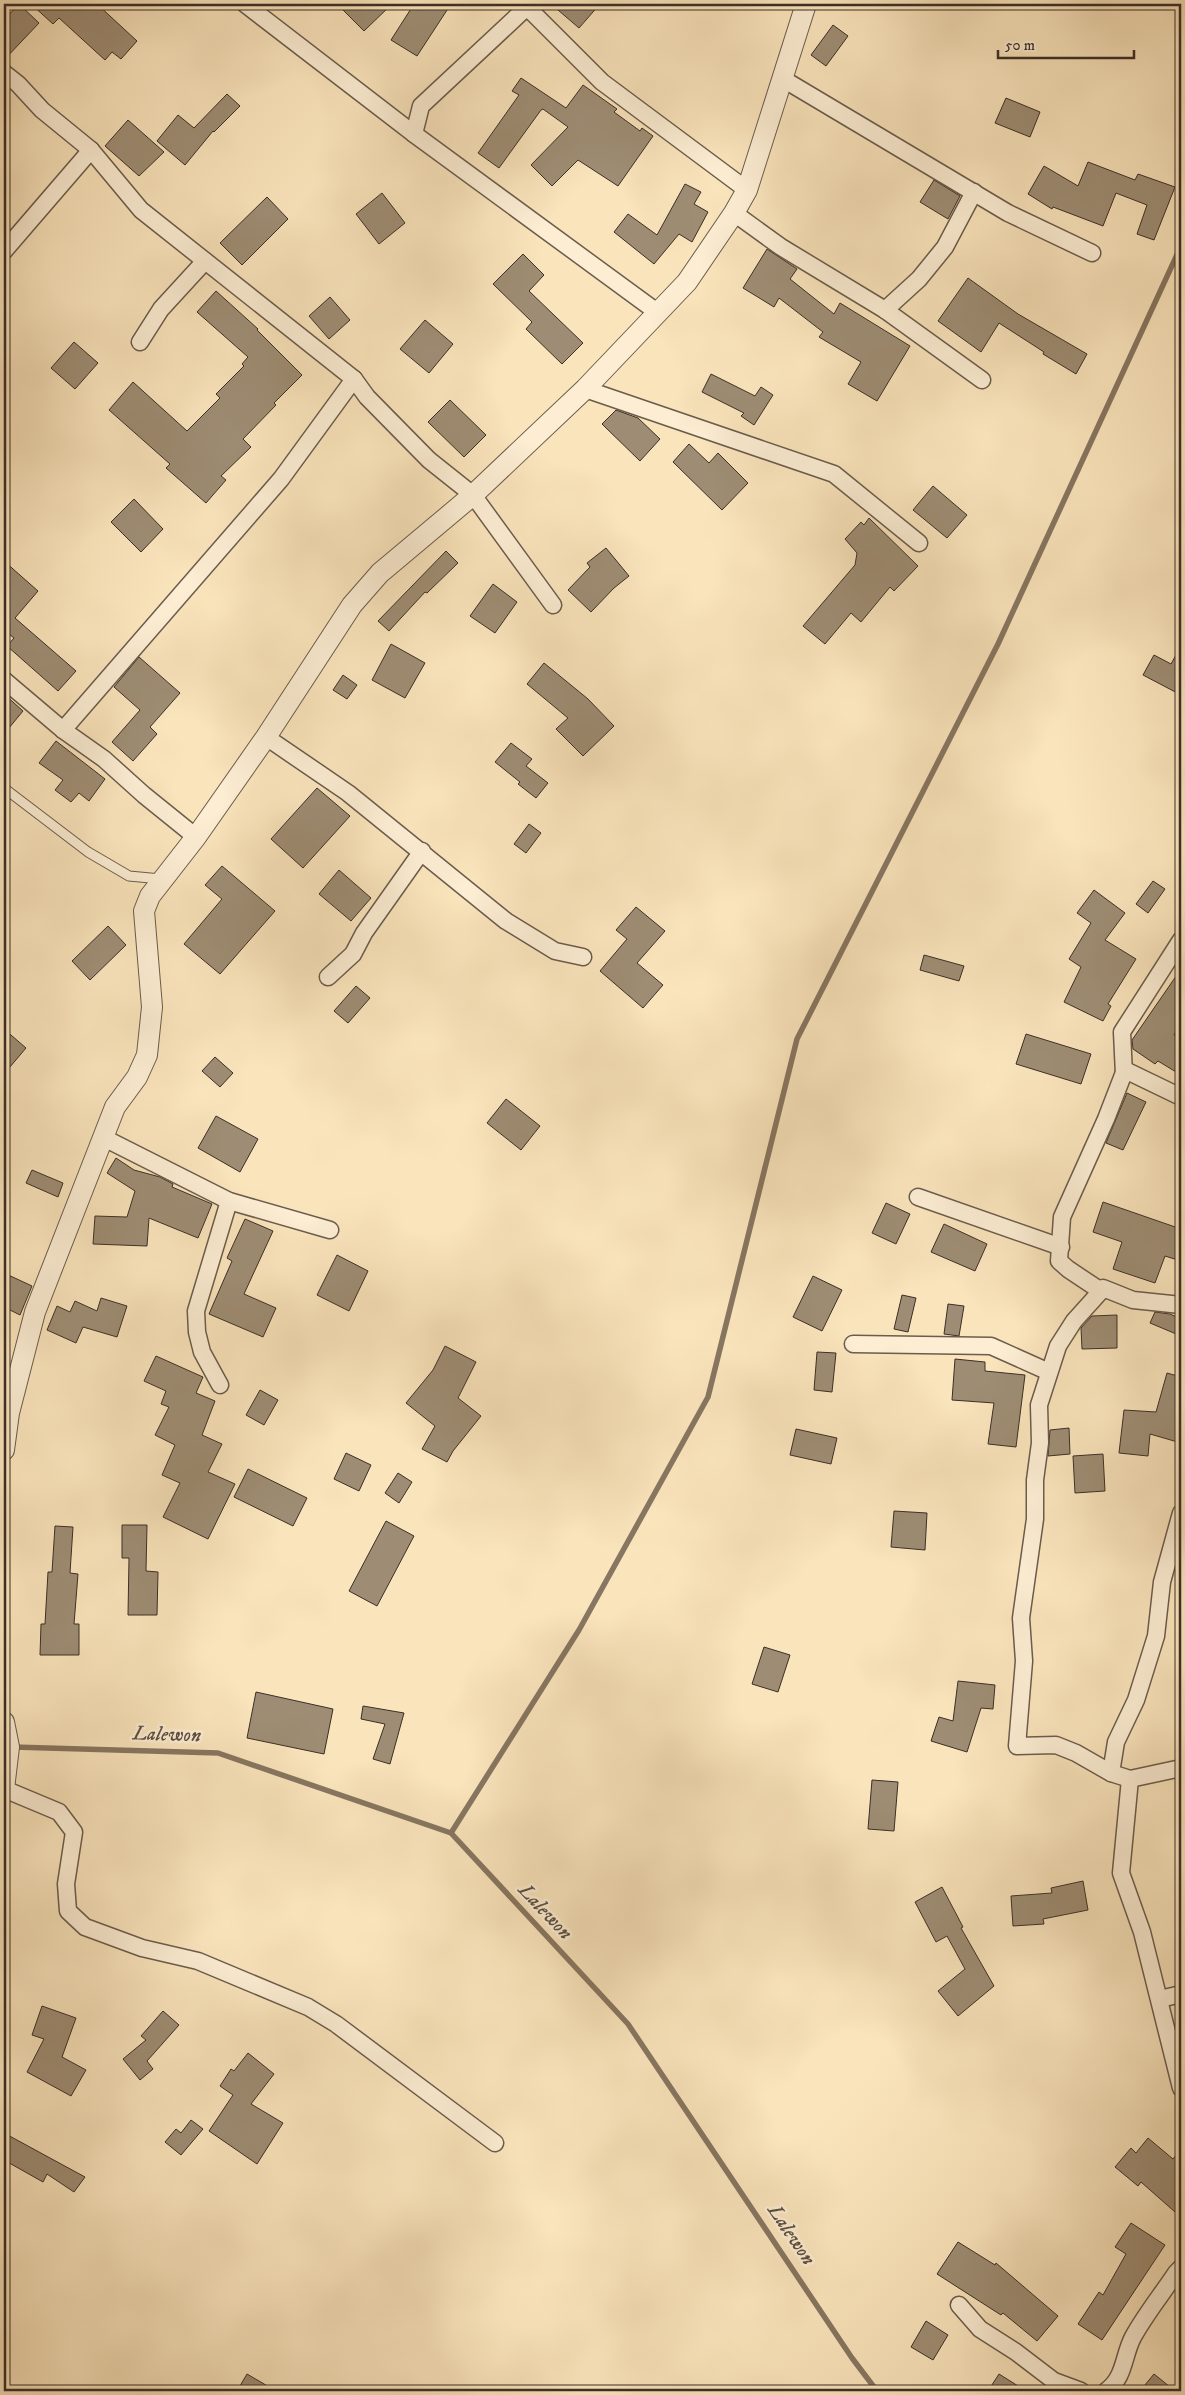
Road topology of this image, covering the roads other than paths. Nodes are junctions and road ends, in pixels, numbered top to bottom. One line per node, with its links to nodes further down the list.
1 (245, 4): 6 (street)
2 (806, 4): 5 (street)
3 (526, 5): 6 (street); 8 (street)
4 (4, 73): 7 (street)
5 (783, 79): 8 (street); 9 (street)
6 (414, 134): 15 (street)
7 (91, 150): 11 (street); 13 (street)
8 (747, 190): 10 (street)
9 (974, 192): 12 (street); 14 (street)
10 (734, 212): 14 (street); 15 (street)
11 (4, 251)
12 (1092, 253)
13 (205, 261): 16 (street); 17 (street)
14 (885, 310): 18 (street)
15 (657, 312): 19 (street)
16 (140, 342)
17 (354, 379): 20 (street); 24 (street)
18 (982, 380)
19 (585, 389): 20 (street); 21 (street)
20 (473, 495): 22 (street); 25 (street)
21 (919, 543)
22 (553, 605)
23 (4, 680): 24 (street)
24 (62, 730): 27 (street)
25 (266, 737): 27 (street); 28 (street)
26 (4, 788): 29 (lane)
27 (196, 837): 29 (street)
28 (422, 851): 31 (street); 32 (street)
29 (161, 879): 35 (street)
30 (1181, 940): 33 (street)
31 (582, 957)
32 (328, 977)
33 (1124, 1075): 34 (street); 39 (street)
34 (1181, 1097)
35 (104, 1138): 37 (street); 45 (street)
36 (918, 1197): 39 (street)
37 (229, 1201): 38 (street); 44 (street)
38 (330, 1230)
39 (1061, 1247): 40 (street)
40 (1101, 1291): 41 (street); 43 (street)
41 (1181, 1305)
42 (853, 1344): 43 (street)
43 (1049, 1372): 50 (street)
44 (220, 1385)
45 (6, 1414): 46 (street)
46 (4, 1450)
47 (1181, 1512): 50 (street)
48 (4, 1722): 52 (street)
49 (1181, 1768): 51 (street)
50 (1111, 1773): 51 (street)
51 (1130, 1779): 54 (street)
52 (4, 1789): 56 (street)
53 (1181, 1994): 54 (street)
54 (1160, 1999): 55 (street)
55 (1181, 2088)
56 (495, 2143)
57 (1181, 2268): 60 (street)
58 (959, 2305): 59 (street)
59 (1082, 2391)
60 (1106, 2391)

